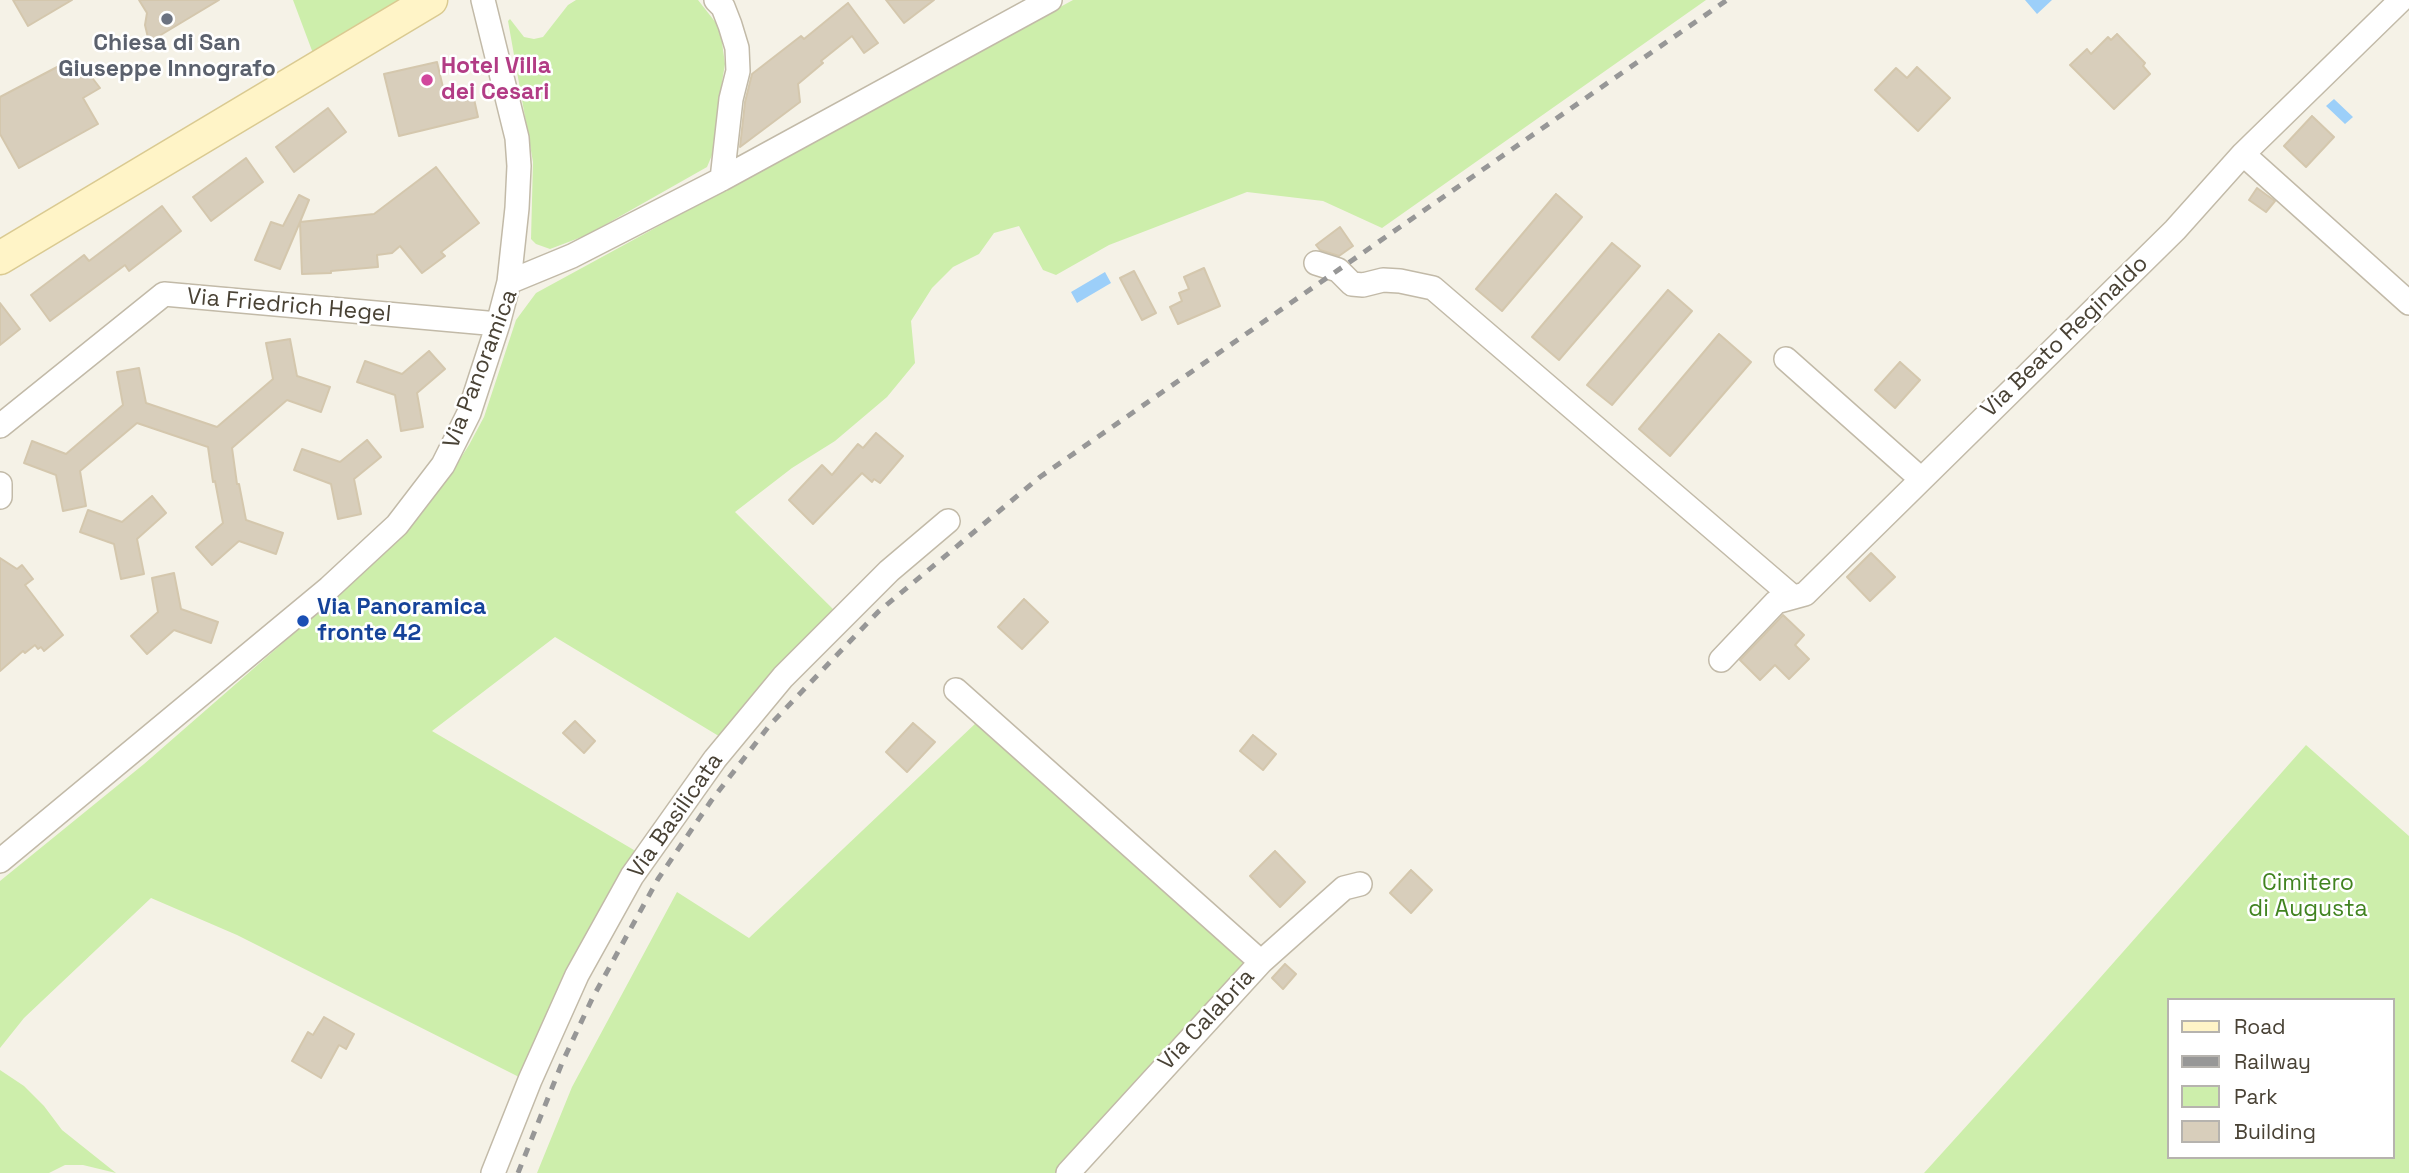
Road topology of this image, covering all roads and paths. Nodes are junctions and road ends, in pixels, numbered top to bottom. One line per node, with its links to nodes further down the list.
1 (431, 0): 8 (main road)
2 (483, 0): 10 (street)
3 (716, 0): 7 (street)
4 (1050, 0): 7 (street, Via Panoramica)
5 (2401, 0): 6 (street, Via Beato Reginaldo)
6 (2243, 153): 11 (street); 15 (street, Via Beato Reginaldo)
7 (722, 178): 10 (street, Via Panoramica)
8 (0, 258)
9 (1316, 263): 19 (street)
10 (509, 282): 12 (street, Via Panoramica)
11 (2409, 303)
12 (498, 324): 14 (street, Via Friedrich Hegel); 22 (street, Via Panoramica)
13 (1786, 359): 15 (street)
14 (0, 426)
15 (1921, 479): 19 (street, Via Beato Reginaldo)
16 (0, 484): 17 (street)
17 (0, 497)
18 (948, 521): 25 (street, Via Basilicata)
19 (1793, 597): 20 (street, Via Beato Reginaldo)
20 (1721, 660)
21 (956, 690): 24 (street)
22 (0, 862)
23 (1360, 884): 24 (street, Via Calabria)
24 (1261, 962): 26 (street, Via Calabria)
25 (494, 1173)
26 (1068, 1173)

